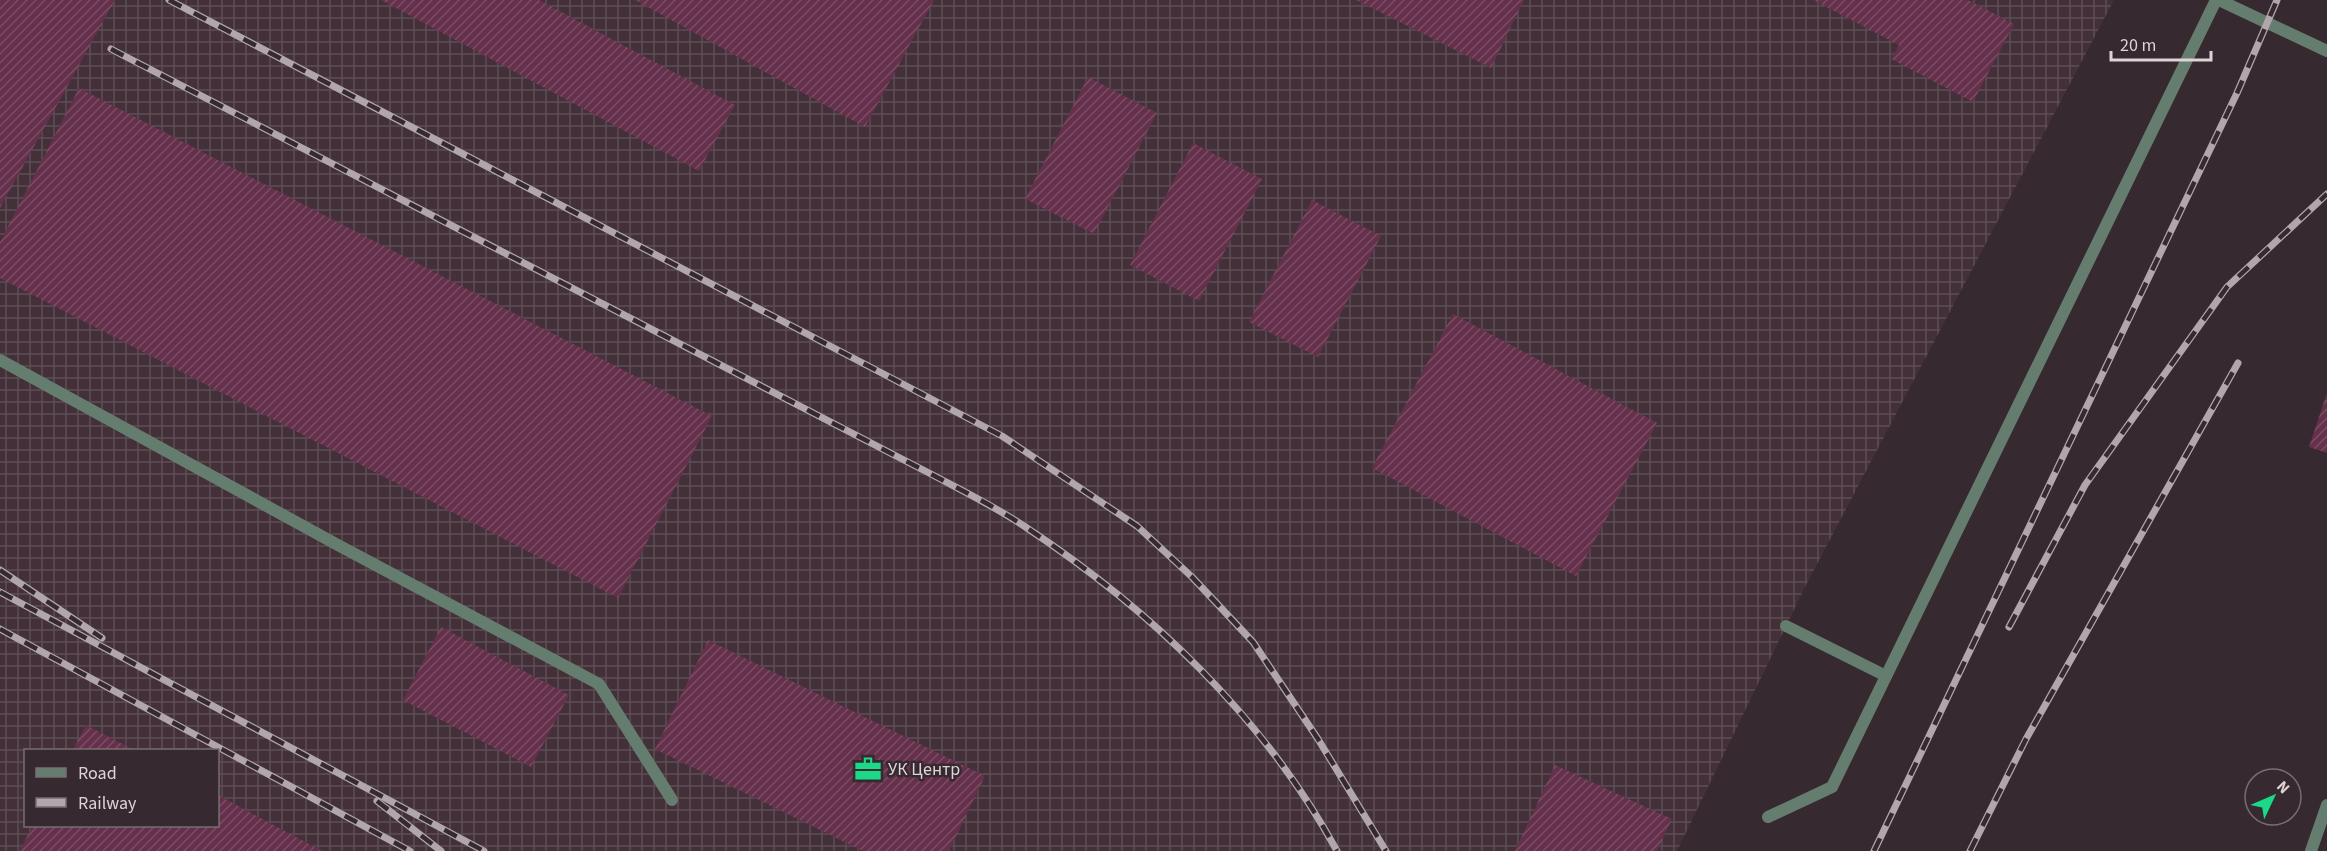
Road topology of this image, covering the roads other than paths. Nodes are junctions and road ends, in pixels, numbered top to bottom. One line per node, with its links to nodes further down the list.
1 (2218, 0): 2 (street); 5 (street)
2 (2327, 51)
3 (0, 360): 6 (street)
4 (1786, 626): 5 (street)
5 (1886, 676): 8 (street)
6 (672, 800)
7 (2327, 806): 9 (street)
8 (1768, 817)
9 (2311, 851)

